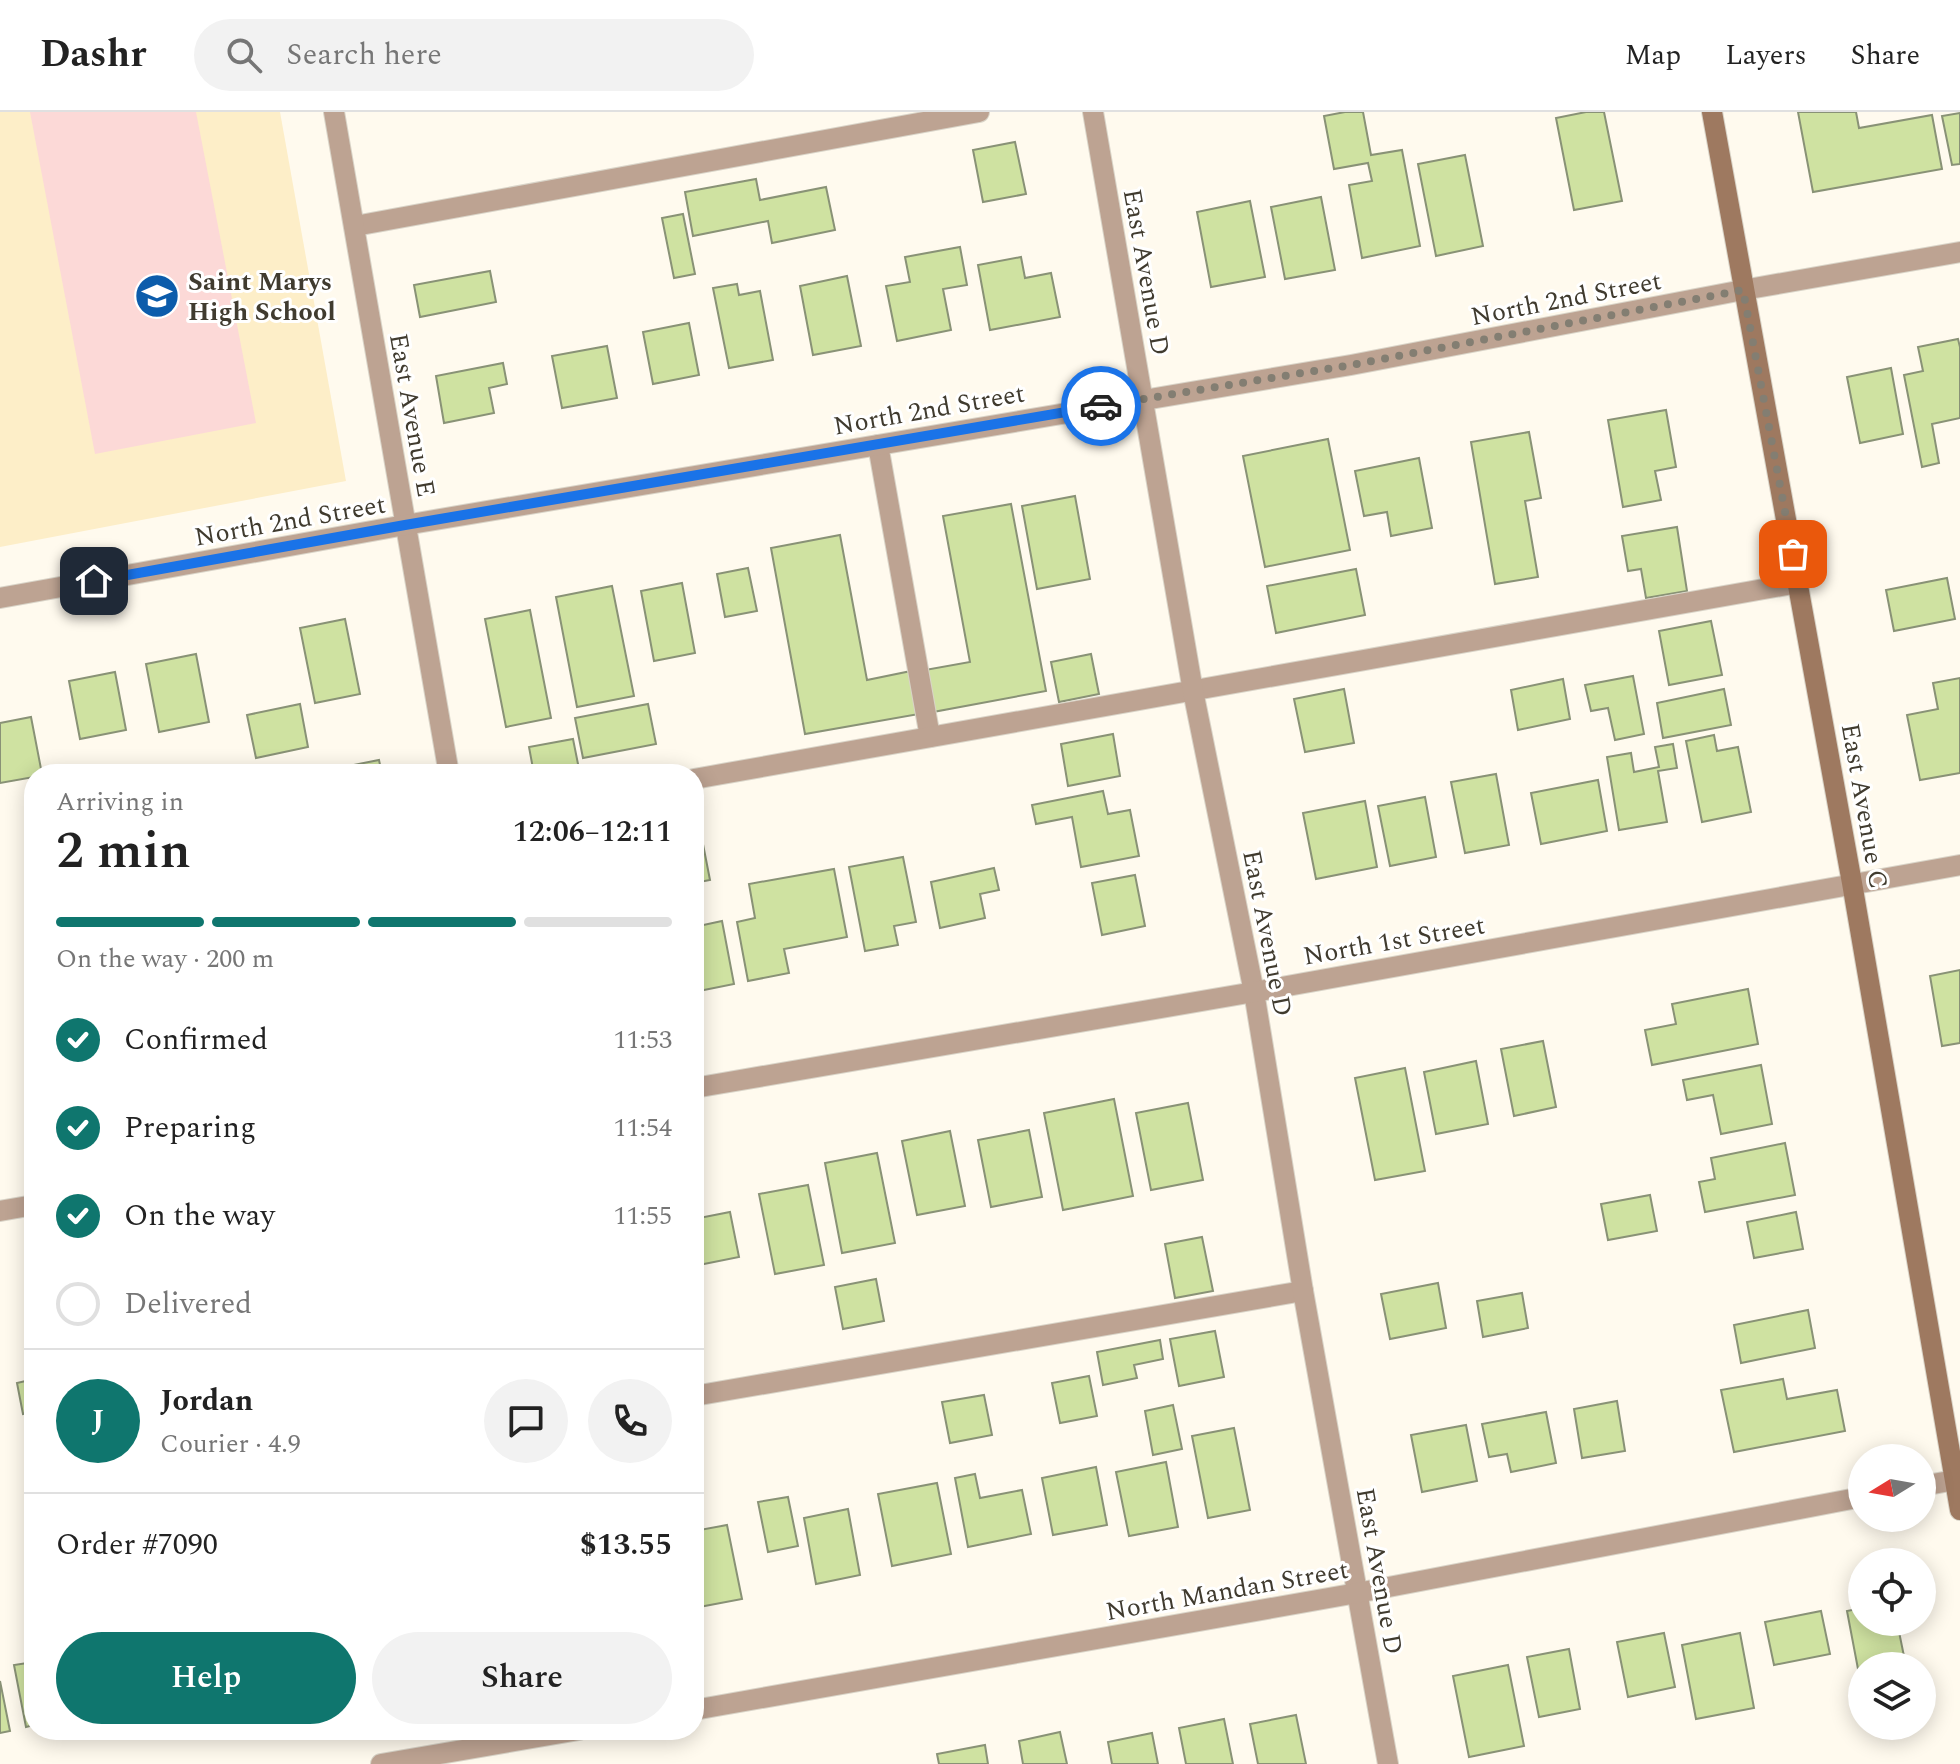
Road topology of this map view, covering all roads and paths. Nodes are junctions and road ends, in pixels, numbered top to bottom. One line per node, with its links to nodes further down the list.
1 (334, 112): 5 (street, East Avenue E)
2 (979, 112): 5 (street)
3 (1093, 112): 8 (street, East Avenue D)
4 (1712, 112): 7 (street, East Avenue C)
5 (355, 226): 10 (street, East Avenue E)
6 (1960, 252): 7 (street, North 2nd Street)
7 (1743, 290): 8 (street, North 2nd Street); 11 (street, East Avenue C)
8 (1143, 399): 9 (street, North 2nd Street); 13 (street, East Avenue D)
9 (878, 445): 10 (street, North 2nd Street); 14 (street)
10 (405, 525): 12 (street, North 2nd Street); 15 (street, East Avenue E)
11 (1798, 583): 13 (street); 18 (street, East Avenue C)
12 (0, 598)
13 (1193, 691): 14 (street); 19 (street, East Avenue D)
14 (930, 737): 16 (street)
15 (447, 764)
16 (704, 777)
17 (1960, 865): 18 (street, North 1st Street)
18 (1852, 883): 19 (street, North 1st Street); 25 (street, East Avenue C)
19 (1254, 992): 20 (street, North 1st Street); 23 (street, East Avenue D)
20 (704, 1086)
21 (24, 1207): 22 (street)
22 (0, 1211)
23 (1303, 1291): 24 (street); 29 (street, East Avenue D)
24 (704, 1394)
25 (1957, 1480): 26 (street); 28 (street, East Avenue C)
26 (1936, 1484)
27 (1848, 1500): 29 (street, North Mandan Street)
28 (1960, 1510)
29 (1357, 1593): 30 (street, North Mandan Street); 33 (street, East Avenue D)
30 (704, 1708)
31 (521, 1740): 32 (street)
32 (381, 1764)
33 (1388, 1764)

